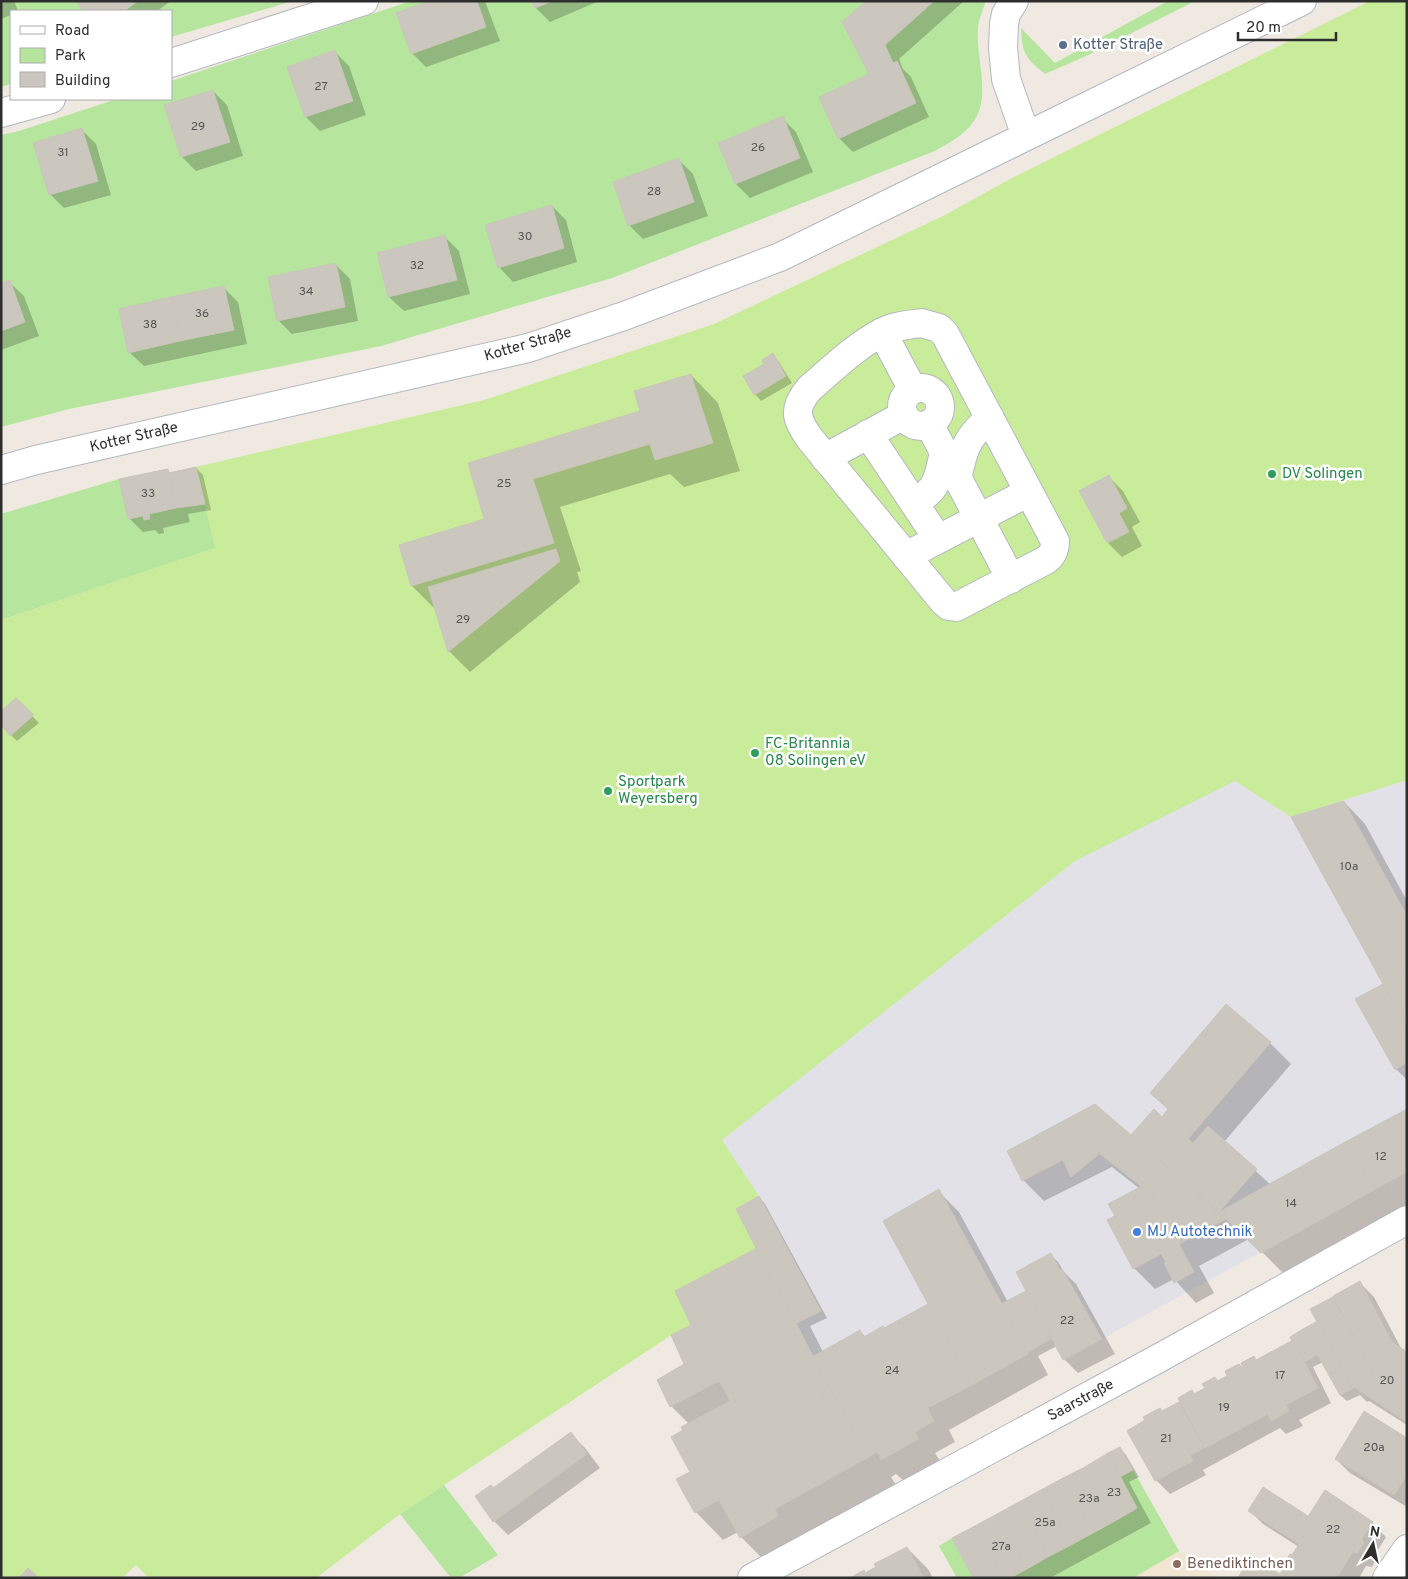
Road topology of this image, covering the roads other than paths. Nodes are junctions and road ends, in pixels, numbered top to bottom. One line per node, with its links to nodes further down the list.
1 (364, 1): 4 (street)
2 (1014, 1): 7 (street)
3 (1302, 1): 7 (street, Kotter Straße)
4 (172, 63)
5 (47, 100): 6 (street)
6 (1, 112)
7 (1026, 136): 15 (street, Kotter Straße)
8 (882, 332): 9 (street); 10 (street); 14 (street)
9 (971, 383): 10 (street); 11 (street)
10 (918, 401): 12 (street); 13 (street)
11 (990, 418): 16 (street); 17 (street)
12 (868, 434): 14 (street); 18 (street)
13 (944, 453): 16 (street); 18 (street)
14 (825, 458): 21 (street)
15 (1, 470)
16 (957, 478): 19 (street)
17 (1029, 492): 19 (street); 22 (street)
18 (914, 504): 20 (street)
19 (979, 518): 20 (street); 22 (street)
20 (938, 539): 21 (street)
21 (906, 556): 22 (street)
22 (1011, 579)
23 (1407, 1220): 25 (street, Saarstraße)
24 (1407, 1549): 26 (street)
25 (752, 1578)
26 (1387, 1578)

